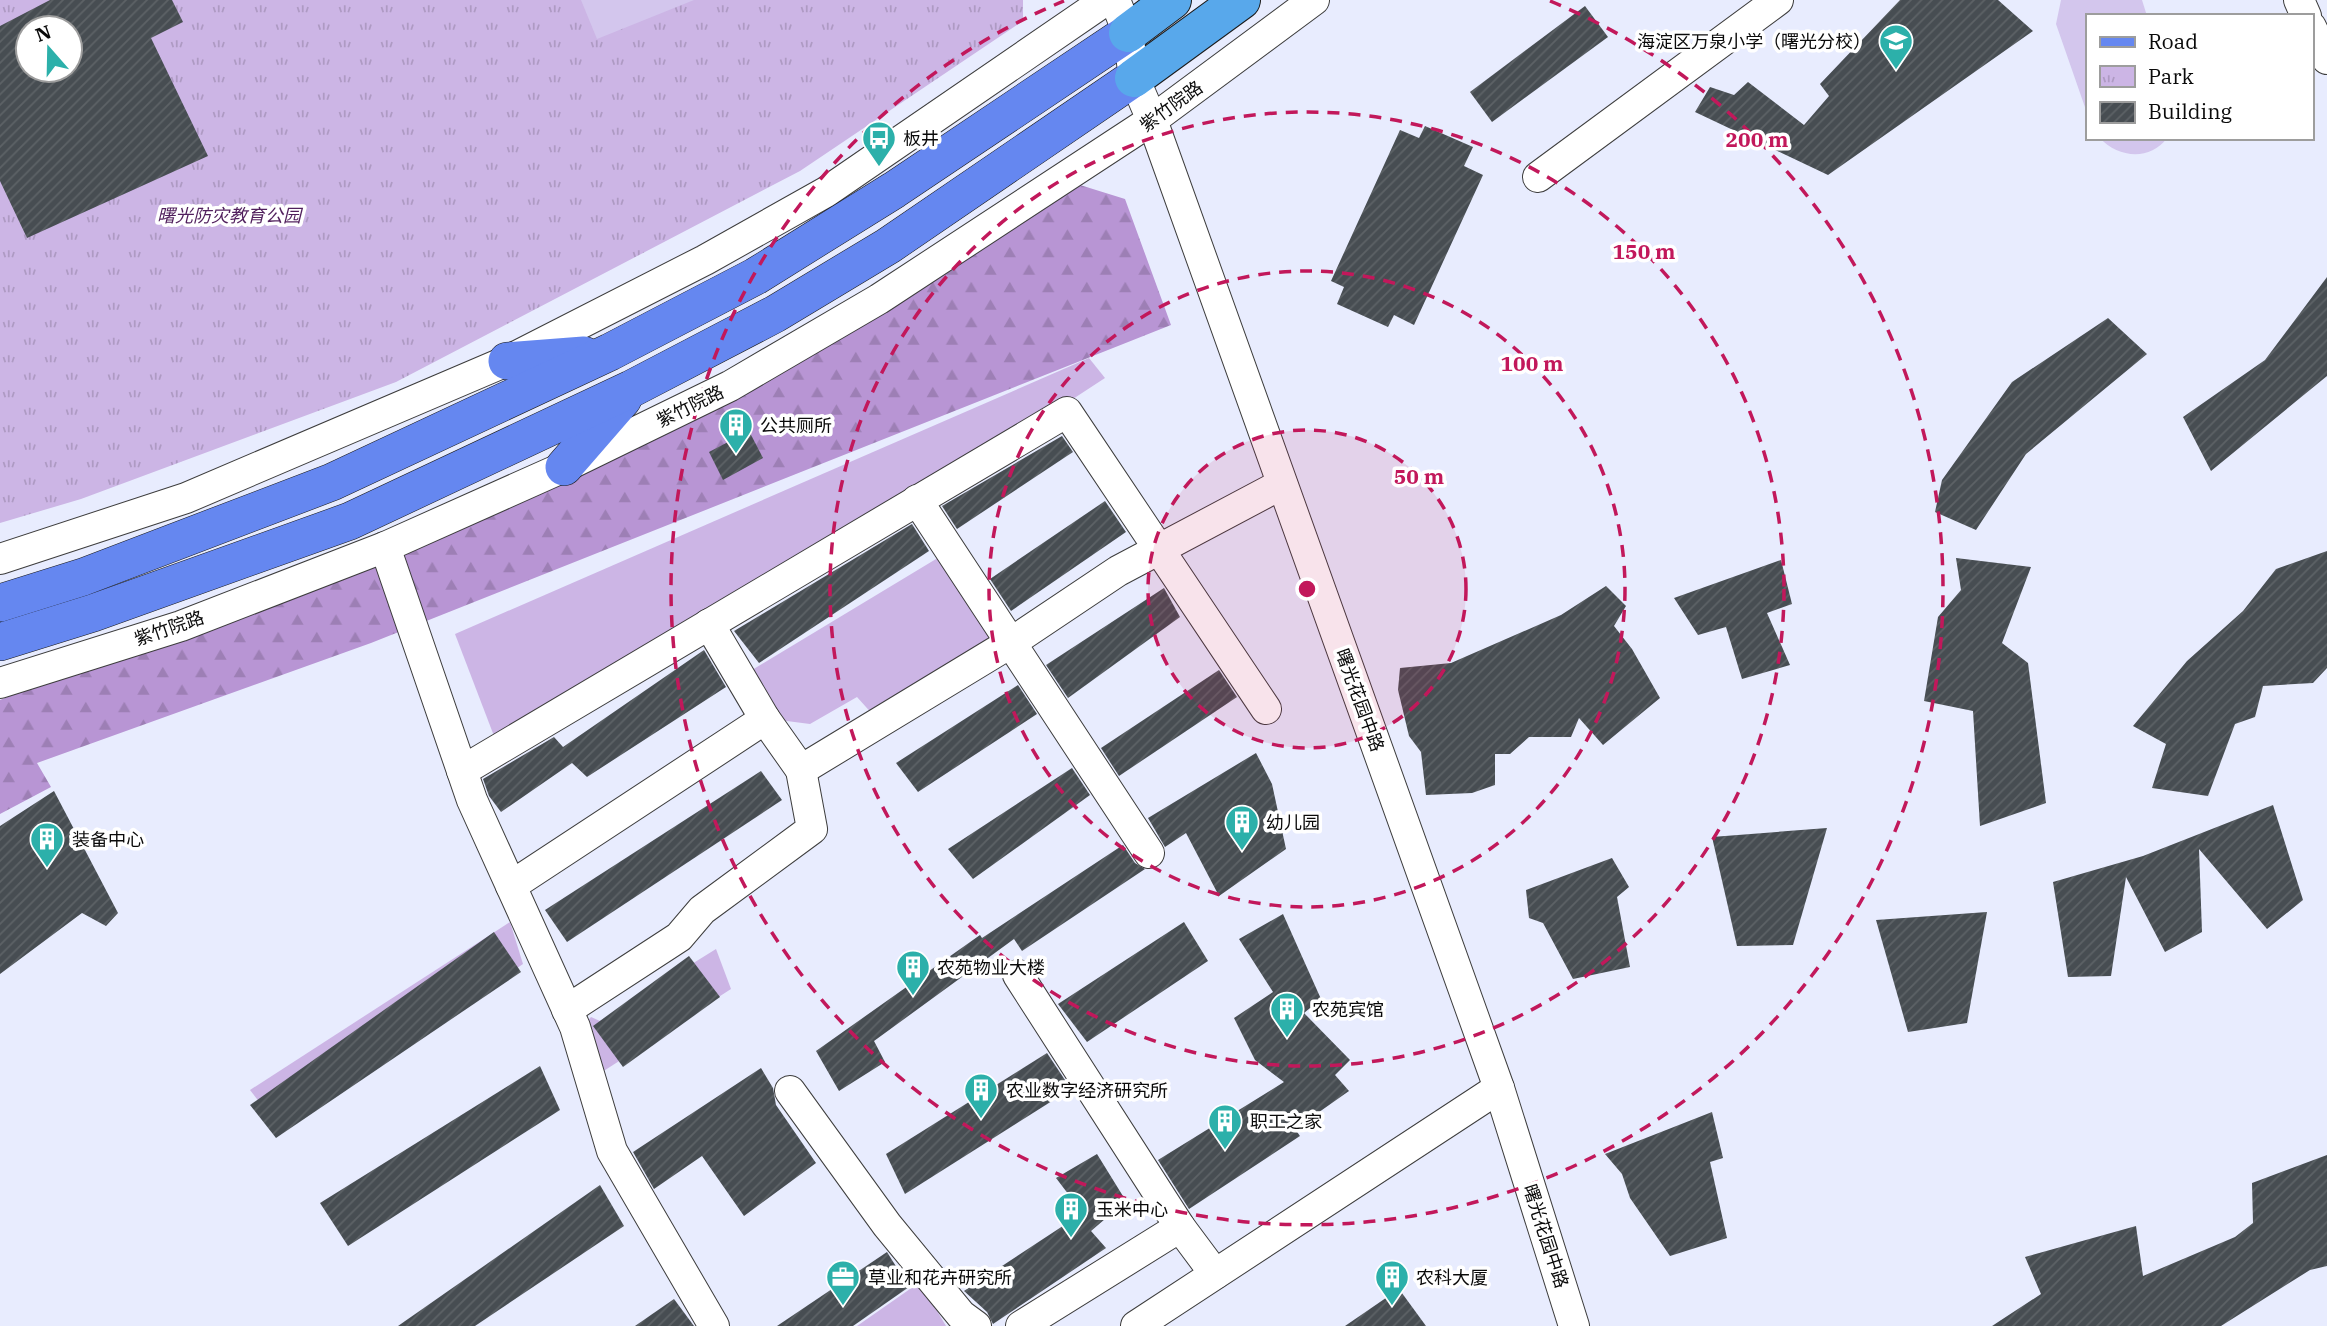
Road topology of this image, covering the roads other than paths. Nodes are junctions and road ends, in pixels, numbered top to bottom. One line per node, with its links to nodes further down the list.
1 (1172, 0): 6 (highway)
2 (1241, 0): 9 (highway)
3 (1314, 0): 10 (street, 紫竹院路)
4 (1777, 0): 11 (street)
5 (1091, 5): 6 (street, 曙光花园中路); 13 (street)
6 (1114, 28): 9 (street, 曙光花园中路); 12 (main road)
7 (2313, 31): 8 (street)
8 (2327, 59)
9 (1134, 78): 10 (street, 曙光花园中路); 14 (main road)
10 (1152, 120): 15 (street, 紫竹院路); 16 (street, 曙光花园中路)
11 (1538, 177)
12 (610, 352): 13 (main road); 21 (main road)
13 (507, 361): 20 (street)
14 (631, 389): 15 (main road); 23 (main road)
15 (564, 467): 18 (street, 紫竹院路)
16 (1282, 484): 19 (street); 34 (street, 曙光花园中路)
17 (917, 500): 19 (street); 22 (street); 24 (street)
18 (385, 547): 25 (street, 紫竹院路); 29 (street)
19 (1161, 549): 24 (street); 26 (street)
20 (0, 559)
21 (0, 603)
22 (709, 624): 27 (street); 29 (street)
23 (0, 642)
24 (1012, 642): 28 (street); 30 (street)
25 (0, 683)
26 (1266, 709)
27 (765, 719): 28 (street); 31 (street)
28 (801, 770): 33 (street)
29 (462, 771): 31 (street)
30 (1149, 853)
31 (511, 886): 33 (street)
32 (1017, 975): 36 (street)
33 (567, 1010): 39 (street)
34 (1499, 1088): 37 (street); 42 (street, 曙光花园中路)
35 (790, 1091): 40 (street)
36 (1180, 1227): 37 (street); 41 (street)
37 (1215, 1274): 38 (street)
38 (1154, 1321)
39 (715, 1326)
40 (976, 1326)
41 (1021, 1326)
42 (1574, 1326)

